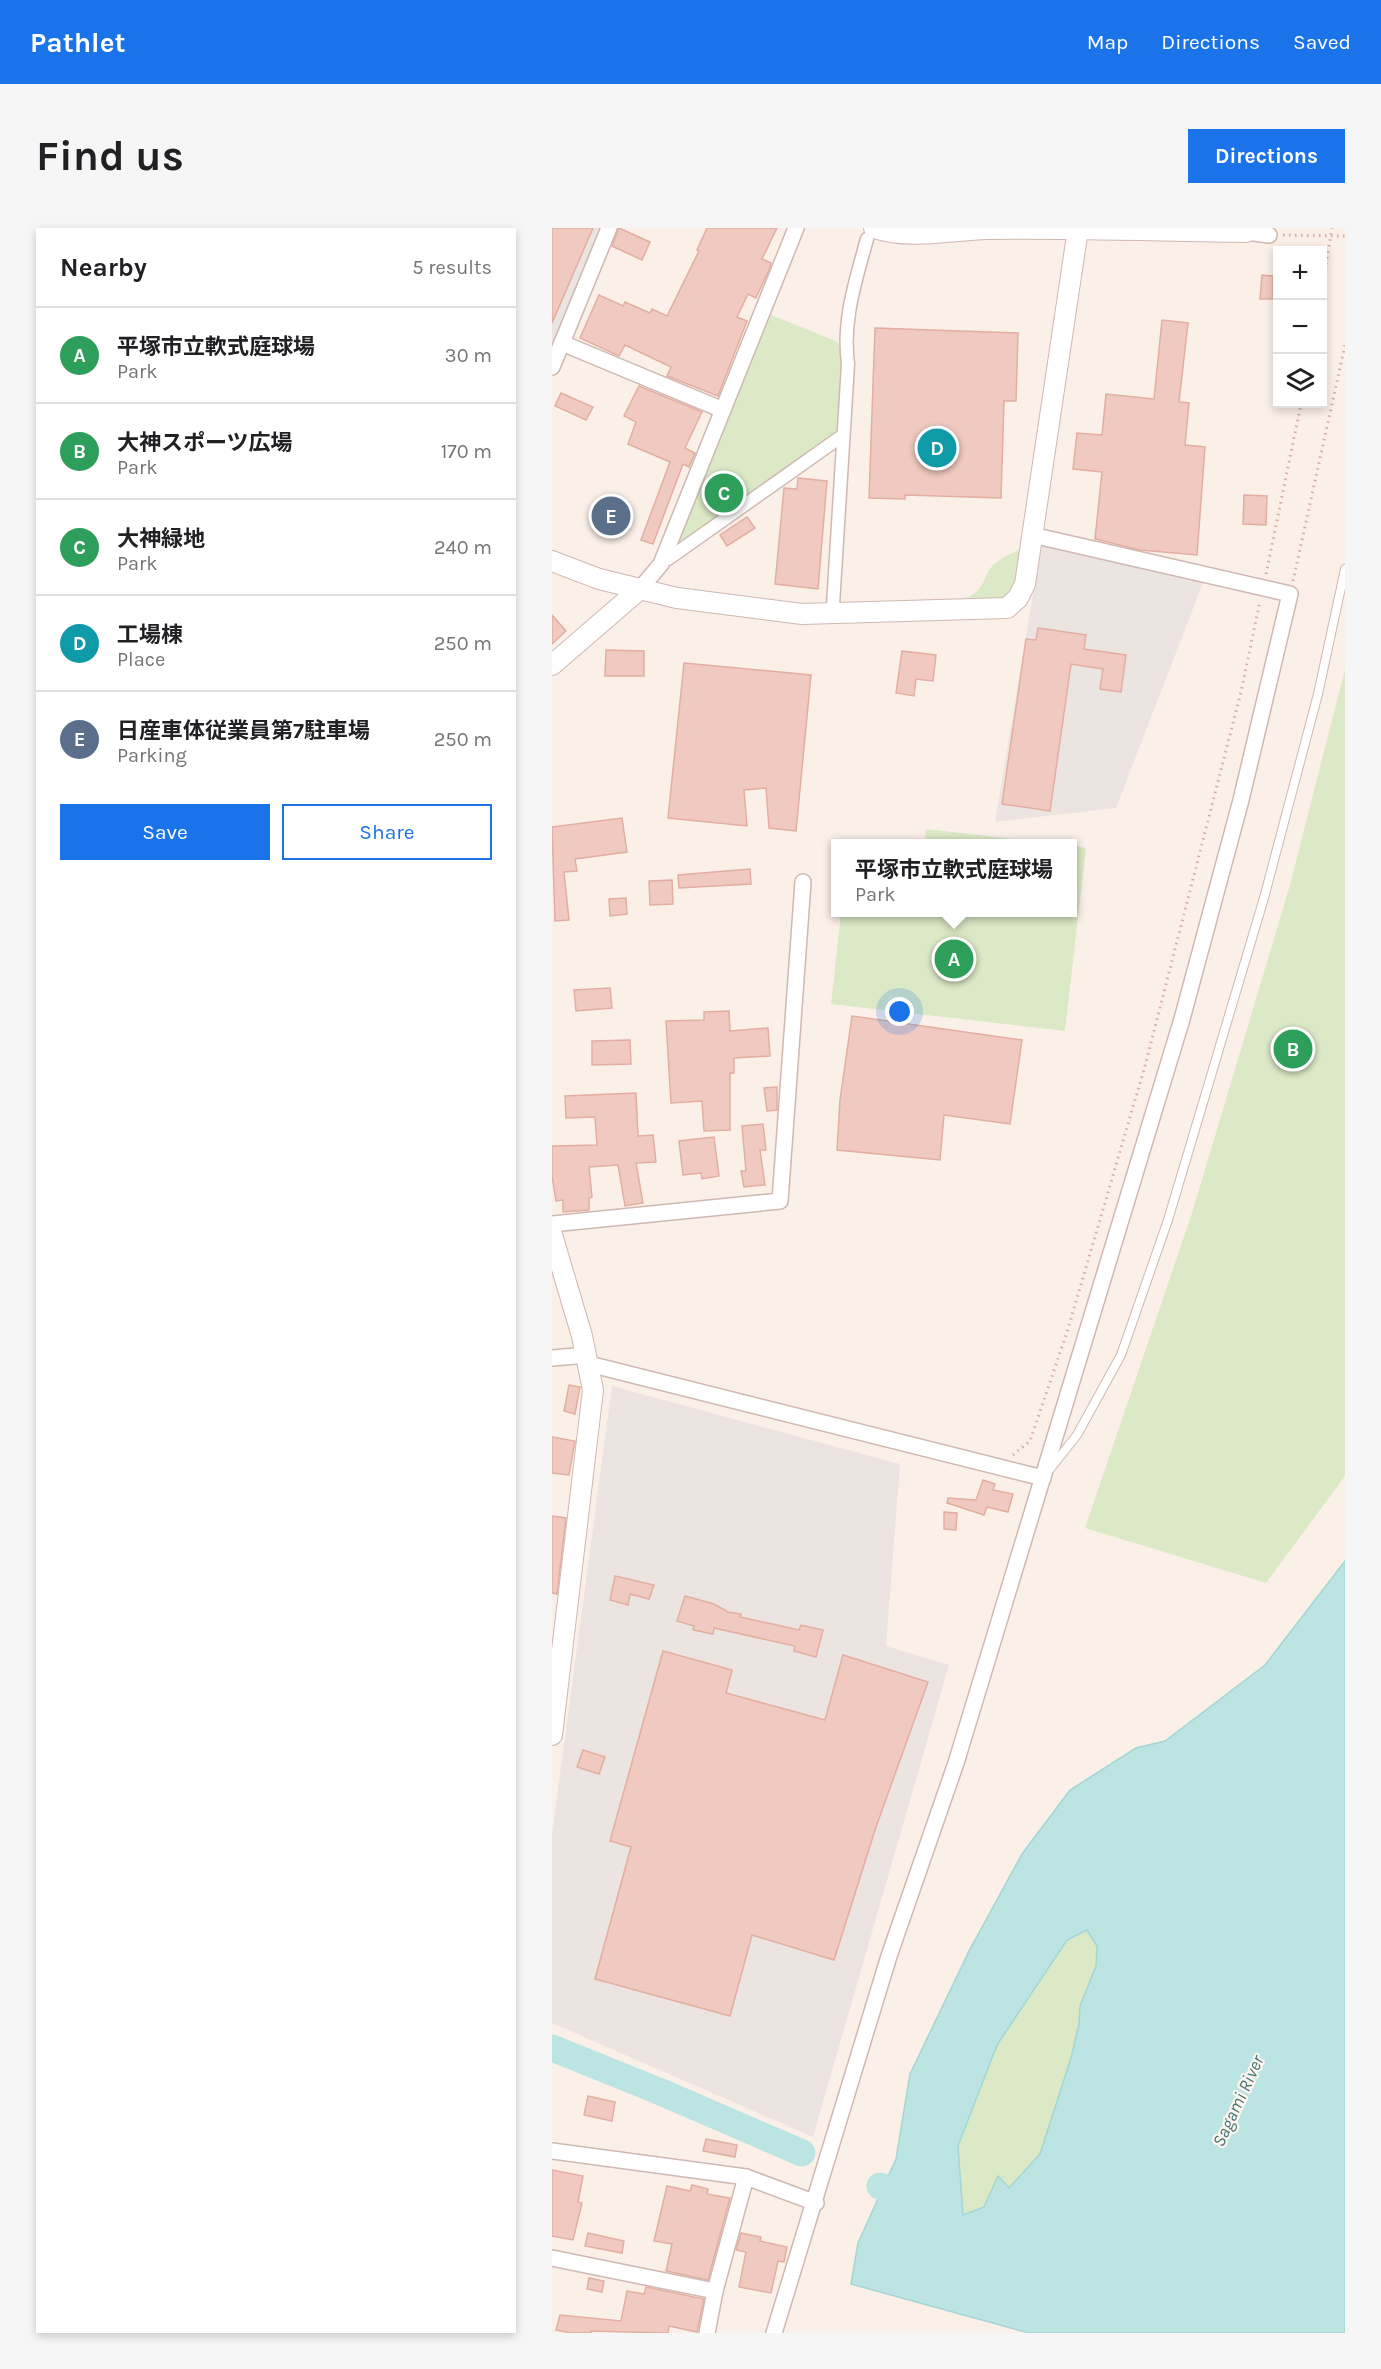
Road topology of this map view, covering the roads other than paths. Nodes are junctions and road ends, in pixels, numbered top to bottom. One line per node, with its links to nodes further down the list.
1 (609, 228): 7 (street)
2 (796, 228): 9 (street)
3 (1078, 229): 4 (street); 5 (street); 11 (street)
4 (1247, 230): 6 (street)
5 (870, 233): 10 (street)
6 (1269, 235)
7 (562, 343): 8 (street); 9 (street)
8 (552, 367)
9 (723, 410): 13 (street)
10 (842, 436): 13 (street); 16 (street)
11 (1032, 535): 15 (street); 23 (street)
12 (552, 561): 15 (street)
13 (664, 562): 15 (street)
14 (1345, 569): 23 (lane)
15 (640, 589): 17 (street)
16 (833, 605)
17 (552, 665)
18 (803, 882): 19 (street)
19 (552, 1224)
20 (552, 1235): 22 (street)
21 (552, 1359): 22 (street)
22 (588, 1359): 23 (street); 24 (street)
23 (1043, 1478): 27 (street)
24 (552, 1735)
25 (552, 2151): 26 (street)
26 (746, 2177): 27 (street); 29 (street)
27 (816, 2203): 31 (street)
28 (552, 2258): 29 (street)
29 (715, 2291): 30 (street)
30 (707, 2333)
31 (774, 2333)

